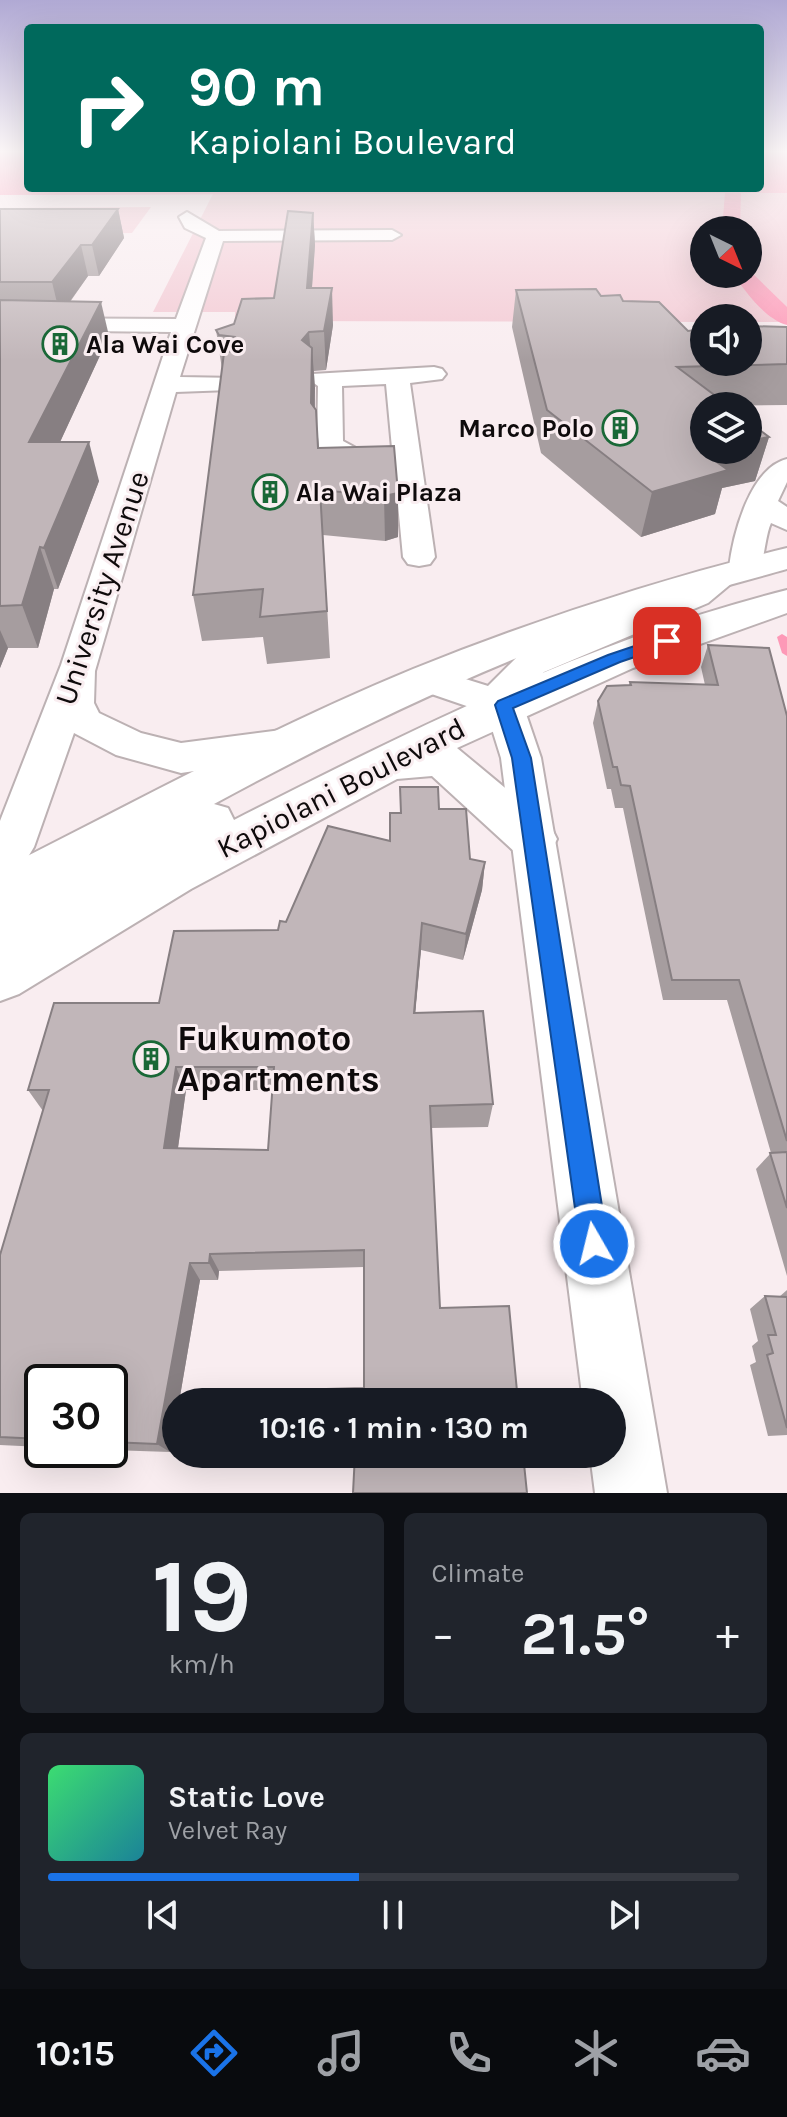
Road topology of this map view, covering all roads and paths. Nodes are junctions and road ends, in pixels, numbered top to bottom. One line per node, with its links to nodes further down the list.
1 (189, 221): 3 (street)
2 (392, 235): 3 (street)
3 (216, 236): 5 (street, University Avenue)
4 (0, 324): 5 (street)
5 (184, 326): 9 (street, University Avenue)
6 (434, 374): 7 (street)
7 (397, 377): 10 (street); 10 (street)
8 (230, 383): 9 (street)
9 (168, 385): 17 (street, University Avenue)
10 (407, 455): 13 (street)
11 (787, 467): 12 (street)
12 (775, 512): 15 (street)
13 (419, 557)
14 (787, 558): 15 (main road, Kapiolani Boulevard)
15 (734, 573): 18 (main road, Kapiolani Boulevard); 19 (street)
16 (787, 601): 19 (main road, Kapiolani Boulevard)
17 (79, 665): 20 (street); 23 (street, University Avenue)
18 (427, 679): 19 (street); 20 (main road, Kapiolani Boulevard); 23 (main road)
19 (504, 705): 21 (main road, Kapiolani Boulevard); 22 (street)
20 (291, 743): 23 (main road, Kapiolani Boulevard)
21 (386, 764): 22 (main road); 23 (main road, Kapiolani Boulevard)
22 (533, 839): 24 (street)
23 (7, 920)
24 (631, 1493)

